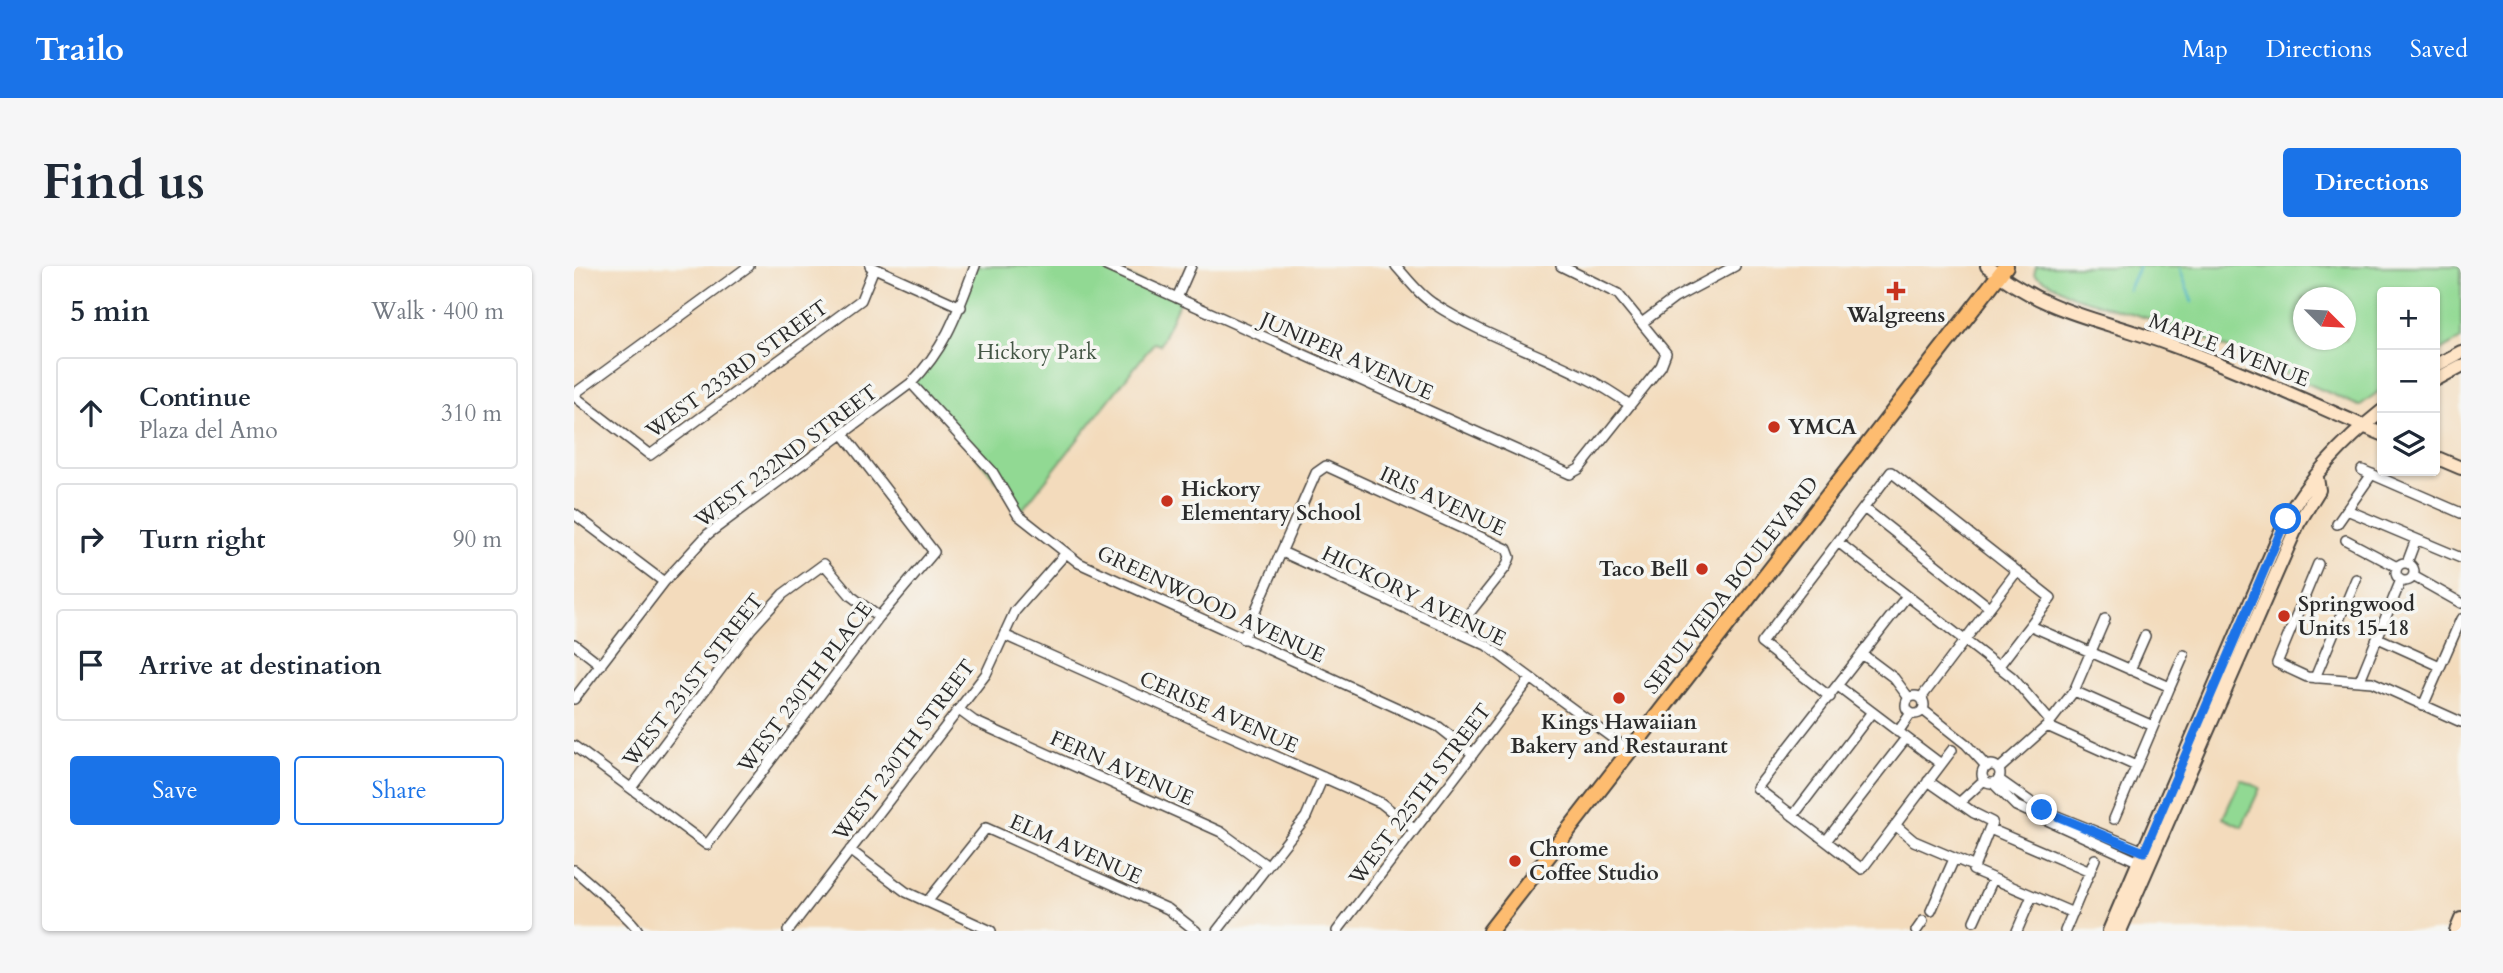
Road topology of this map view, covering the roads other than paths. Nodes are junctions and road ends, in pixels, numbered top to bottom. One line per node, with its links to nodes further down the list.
1 (749, 266): 18 (street)
2 (975, 266): 11 (street, WEST 232ND STREET)
3 (1106, 266): 10 (street, JUNIPER AVENUE)
4 (1191, 266): 10 (street)
5 (1395, 266): 19 (street)
6 (1561, 266): 12 (street)
7 (1735, 266): 12 (street)
8 (872, 267): 11 (street); 18 (street, WEST 233RD STREET)
9 (1997, 269): 21 (main road, MAPLE AVENUE); 86 (main road, SEPULVEDA BOULEVARD)
10 (1177, 298): 19 (street, JUNIPER AVENUE)
11 (961, 307): 17 (street, WEST 232ND STREET)
12 (1643, 322): 19 (street)
13 (2461, 352): 14 (main road)
14 (2440, 363)
15 (2461, 366): 16 (main road)
16 (2440, 377)
17 (911, 383): 23 (street, WEST 232ND STREET); 35 (street, GREENWOOD AVENUE)
18 (574, 395)
19 (1630, 405)
20 (2380, 413): 21 (main road)
21 (2364, 426): 22 (main road, MAPLE AVENUE); 104 (main road)
22 (2377, 432)
23 (843, 434): 43 (street, WEST 232ND STREET); 47 (street, WEST 230TH PLACE)
24 (2440, 459): 25 (main road)
25 (2461, 468)
26 (1864, 508): 33 (street); 39 (street); 46 (street)
27 (2347, 510): 28 (street); 30 (street); 31 (street)
28 (2461, 513)
29 (574, 514): 43 (street)
30 (2337, 524)
31 (2416, 539): 36 (street); 38 (street)
32 (2346, 540): 38 (street)
33 (1838, 542): 44 (street); 71 (street)
34 (1282, 552): 51 (street, HICKORY AVENUE); 51 (street, IRIS AVENUE); 55 (street)
35 (1066, 553): 52 (street, WEST 230TH STREET); 55 (street, GREENWOOD AVENUE)
36 (2461, 558)
37 (2318, 565): 66 (street)
38 (2402, 565): 40 (street); 42 (street)
39 (2017, 571): 46 (street); 50 (street)
40 (2413, 576): 42 (street); 45 (street)
41 (2356, 579): 66 (street)
42 (2401, 579): 54 (street)
43 (664, 582): 61 (street, WEST 232ND STREET)
44 (1907, 596): 56 (street); 59 (street)
45 (2461, 603)
46 (1989, 607): 56 (street)
47 (879, 617): 93 (street, WEST 231ST STREET); 93 (street, WEST 230TH PLACE)
48 (2105, 619): 58 (street)
49 (2461, 619): 62 (street)
50 (2031, 626): 58 (street); 63 (street)
51 (1455, 631): 65 (street, HICKORY AVENUE)
52 (1004, 635): 76 (street, WEST 230TH STREET); 90 (street, CERISE AVENUE)
53 (2145, 636): 64 (street)
54 (2378, 638): 62 (street); 67 (street)
55 (1242, 639): 87 (street, GREENWOOD AVENUE)
56 (1964, 640): 63 (street); 73 (street)
57 (574, 644): 61 (street)
58 (2090, 653): 64 (street); 70 (street)
59 (1862, 654): 68 (street); 72 (street)
60 (2184, 655): 69 (street)
61 (601, 665): 74 (street, WEST 232ND STREET)
62 (2440, 666): 75 (street)
63 (1998, 667): 81 (street)
64 (2130, 670): 69 (street)
65 (1531, 678): 86 (street, HICKORY AVENUE); 87 (street, WEST 225TH STREET)
66 (2315, 678): 67 (street)
67 (2360, 680): 75 (street)
68 (1838, 686): 71 (street); 78 (street)
69 (2170, 687): 82 (street)
70 (2074, 691): 81 (street); 82 (street)
71 (1830, 697): 95 (street)
72 (1909, 698): 73 (street); 79 (street)
73 (1920, 698): 77 (street)
74 (574, 699)
75 (2423, 706): 80 (street)
76 (959, 710): 101 (street, WEST 230TH STREET); 105 (street, FERN AVENUE)
77 (1923, 710): 79 (street); 91 (street)
78 (1872, 712): 83 (street); 95 (street)
79 (1911, 713): 83 (street)
80 (2461, 722)
81 (2049, 723): 89 (street); 91 (street)
82 (2153, 726): 89 (street)
83 (1902, 735): 88 (street); 100 (street)
84 (574, 746): 93 (street)
85 (1952, 750): 88 (street)
86 (1630, 751): 123 (main road, SEPULVEDA BOULEVARD)
87 (1473, 754): 99 (street, WEST 225TH STREET)
88 (1941, 764): 92 (street)
89 (2136, 766): 96 (street)
90 (1323, 777): 99 (street, CERISE AVENUE); 105 (street)
91 (1993, 778): 94 (street); 104 (street)
92 (1928, 781): 94 (street); 97 (street)
93 (631, 788)
94 (1959, 803): 98 (street)
95 (1793, 816): 100 (street)
96 (2114, 819)
97 (1895, 825): 100 (street); 102 (street)
98 (1990, 829): 106 (street); 108 (street)
99 (1414, 830): 122 (street, WEST 225TH STREET)
100 (1826, 841)
101 (850, 850): 111 (street); 117 (street, WEST 230TH STREET)
102 (1954, 859): 106 (street); 112 (street)
103 (2095, 859): 108 (street)
104 (2147, 859): 127 (main road); 128 (main road)
105 (1266, 865): 121 (street)
106 (1975, 867): 109 (street)
107 (574, 870): 118 (street)
108 (2090, 872): 113 (street)
109 (1993, 879): 110 (street); 116 (street)
110 (2032, 895): 113 (street); 125 (street)
111 (928, 902): 119 (street); 120 (street, ELM AVENUE)
112 (1931, 911)
113 (2073, 913): 126 (street)
114 (2461, 919): 129 (main road)
115 (1923, 921): 124 (street)
116 (1974, 921)
117 (793, 929)
118 (638, 930)
119 (990, 931)
120 (1196, 931)
121 (1217, 931)
122 (1337, 931)
123 (1490, 931)
124 (1916, 931)
125 (2017, 931)
126 (2065, 931)
127 (2109, 931)
128 (2120, 931)
129 (2456, 931)

